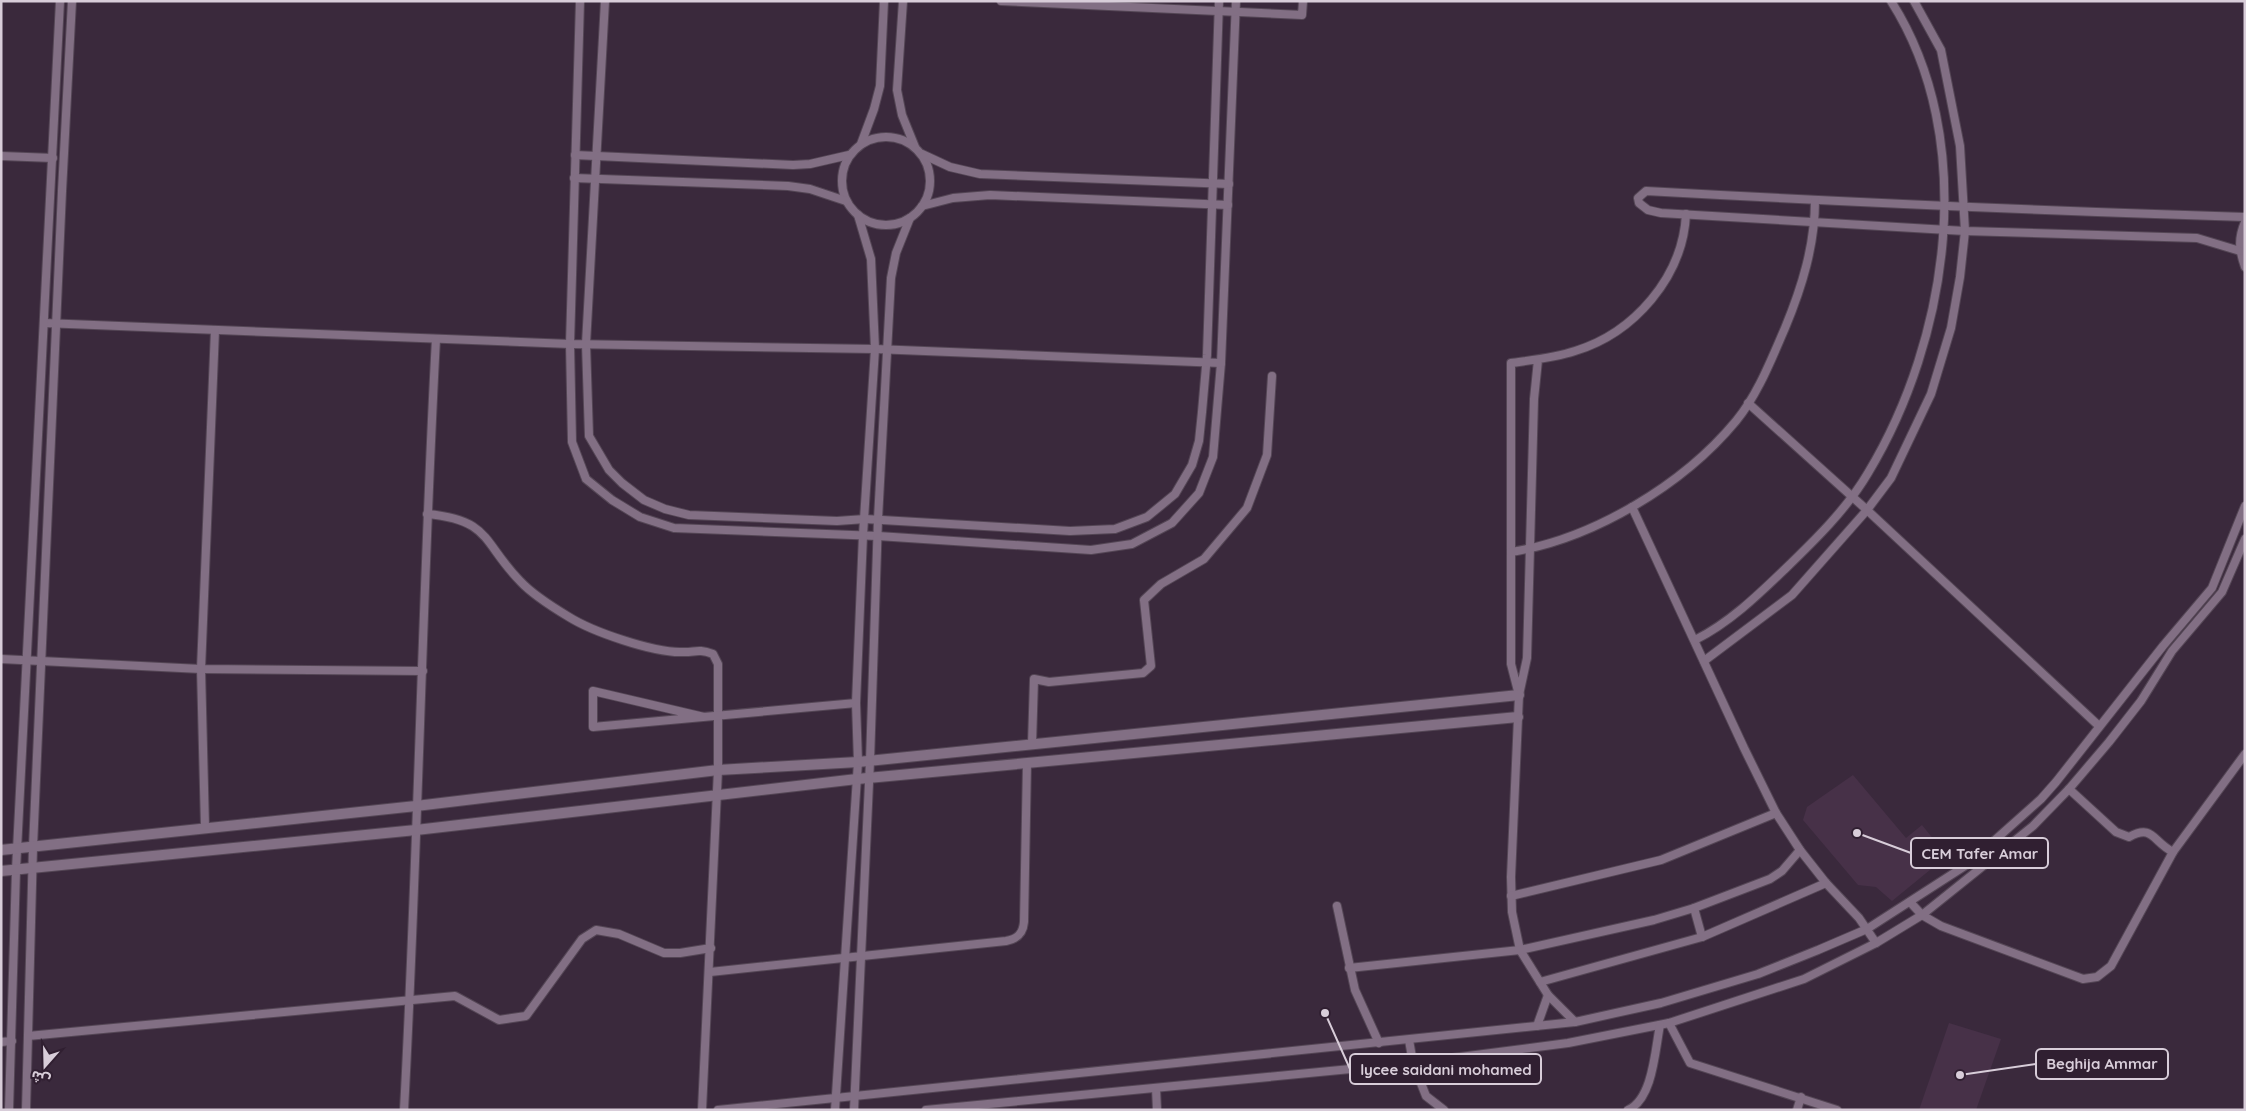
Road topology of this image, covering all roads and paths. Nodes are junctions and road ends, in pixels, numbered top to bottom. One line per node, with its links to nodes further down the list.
1 (60, 1): 22 (street)
2 (72, 1): 45 (street)
3 (580, 1): 18 (street)
4 (605, 1): 21 (street)
5 (884, 1): 15 (street)
6 (902, 1): 16 (street)
7 (1001, 1): 13 (street)
8 (1219, 1): 13 (street)
9 (1236, 1): 14 (street)
10 (1303, 1): 14 (street)
11 (1891, 1): 32 (street)
12 (1914, 1): 33 (street)
13 (1218, 11): 14 (street); 25 (street)
14 (1236, 12): 26 (street)
15 (860, 144): 16 (street); 19 (street)
16 (915, 147): 17 (street)
17 (922, 154): 25 (street); 31 (street)
18 (575, 155): 21 (street); 24 (street)
19 (849, 155): 21 (street); 28 (street)
20 (1, 156): 22 (street)
21 (596, 156): 23 (street)
22 (53, 158): 44 (street)
23 (595, 177): 24 (street); 28 (street); 49 (street)
24 (574, 178): 48 (street)
25 (1212, 184): 26 (street); 29 (street)
26 (1229, 184): 30 (street)
27 (1815, 200): 32 (street); 34 (street); 38 (street)
28 (846, 201): 35 (street)
29 (1211, 204): 30 (street); 31 (street); 53 (street)
30 (1228, 205): 54 (street)
31 (922, 206): 37 (street)
32 (1943, 206): 33 (street); 40 (street)
33 (1963, 206): 36 (street); 41 (street)
34 (1686, 214): 38 (street); 52 (street)
35 (858, 215): 37 (street); 50 (street)
36 (2245, 217)
37 (910, 218): 51 (street)
38 (1815, 222): 40 (street); 56 (street)
39 (2245, 222): 42 (street)
40 (1942, 230): 41 (street); 57 (street)
41 (1965, 231): 42 (street); 60 (street)
42 (2240, 251): 43 (street)
43 (2245, 266)
44 (44, 324): 45 (street); 71 (street)
45 (57, 324): 46 (street); 72 (street)
46 (215, 330): 47 (street); 74 (street)
47 (436, 339): 48 (street); 61 (street)
48 (570, 344): 49 (street); 64 (street)
49 (586, 344): 50 (street); 62 (street)
50 (875, 349): 51 (street); 62 (street)
51 (887, 350): 53 (street); 63 (street)
52 (1538, 360): 67 (street); 68 (street)
53 (1206, 362): 54 (street); 63 (street)
54 (1222, 363): 65 (street)
55 (1272, 376): 82 (street)
56 (1748, 403): 57 (street); 59 (street)
57 (1852, 496): 60 (street); 69 (street)
58 (2245, 506): 81 (street)
59 (1632, 507): 67 (street); 69 (street)
60 (1867, 510): 73 (street); 81 (street)
61 (427, 514): 75 (street); 78 (street)
62 (865, 519): 63 (street); 64 (street)
63 (878, 519): 65 (street)
64 (863, 535): 65 (street); 77 (street)
65 (878, 536): 84 (street)
66 (2245, 539): 90 (street)
67 (1531, 549): 68 (street); 76 (street)
68 (1511, 552): 76 (street)
69 (1696, 640): 73 (street)
70 (1, 659): 71 (street)
71 (27, 660): 72 (street); 97 (street)
72 (42, 660): 74 (street); 96 (street)
73 (1704, 660): 93 (street)
74 (201, 669): 75 (street); 94 (street)
75 (423, 671): 92 (street)
76 (1519, 695): 79 (street); 82 (street)
77 (856, 703): 78 (street); 85 (street)
78 (718, 716): 80 (street); 87 (street)
79 (1518, 716): 86 (street); 105 (street)
80 (704, 717): 80 (street)
81 (2099, 726): 106 (street)
82 (1032, 744): 84 (street)
83 (2245, 754): 100 (street)
84 (870, 761): 85 (street); 88 (street)
85 (858, 762): 87 (street); 89 (street)
86 (1027, 763): 88 (street); 115 (street)
87 (718, 770): 91 (street); 92 (street)
88 (869, 778): 89 (street); 115 (street)
89 (857, 779): 91 (street); 116 (street)
90 (2069, 789): 100 (street); 109 (street)
91 (716, 795): 95 (street); 113 (street)
92 (416, 806): 94 (street); 95 (street)
93 (1776, 813): 99 (street); 105 (street)
94 (205, 827): 96 (street)
95 (416, 830): 101 (street); 121 (street)
96 (33, 847): 97 (street); 101 (street)
97 (18, 848): 98 (street); 102 (street)
98 (1, 850)
99 (1800, 850): 104 (street); 108 (street)
100 (2174, 852): 109 (street)
101 (33, 868): 102 (street); 126 (street)
102 (16, 870): 103 (street); 128 (street)
103 (1, 871)
104 (1826, 883): 110 (street); 111 (street)
105 (1511, 896): 114 (street)
106 (1910, 902): 109 (street); 110 (street)
107 (1338, 906): 117 (street)
108 (1694, 908): 111 (street); 114 (street)
109 (1922, 915): 112 (street)
110 (1867, 929): 112 (street); 122 (street)
111 (1702, 937): 119 (street)
112 (1876, 943): 123 (street)
113 (710, 948): 118 (street); 121 (street)
114 (1520, 950): 117 (street); 119 (street)
115 (861, 957): 116 (street); 133 (street)
116 (845, 959): 118 (street); 135 (street)
117 (1349, 968): 130 (street)
118 (710, 972): 139 (street)
119 (1540, 982): 120 (street)
120 (1548, 995): 122 (street); 125 (street)
121 (410, 999): 126 (street); 138 (street)
122 (1575, 1022): 125 (street)
123 (1669, 1023): 124 (street); 134 (street)
124 (1660, 1024): 131 (street); 146 (street)
125 (1537, 1026): 127 (street)
126 (28, 1036): 137 (street)
127 (1409, 1040): 130 (street); 131 (street)
128 (12, 1041): 129 (street); 136 (street)
129 (1, 1042)
130 (1379, 1043): 133 (street)
131 (1413, 1063): 132 (street); 145 (street)
132 (1156, 1088): 143 (street); 144 (street)
133 (853, 1095): 135 (street); 142 (street)
134 (1800, 1097): 147 (street); 148 (street)
135 (835, 1098): 140 (street); 141 (street)
136 (9, 1110)
137 (26, 1110)
138 (404, 1110)
139 (702, 1110)
140 (718, 1110)
141 (835, 1110)
142 (854, 1110)
143 (926, 1110)
144 (1157, 1110)
145 (1444, 1110)
146 (1628, 1110)
147 (1797, 1110)
148 (1837, 1110)

